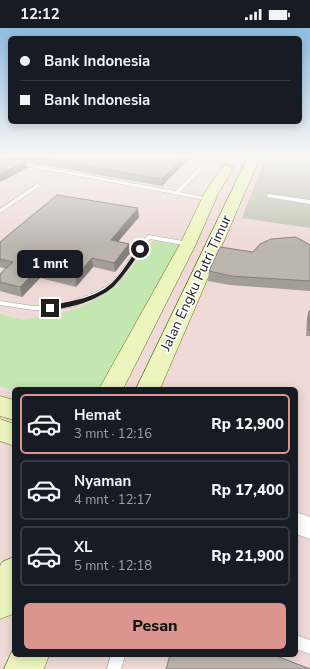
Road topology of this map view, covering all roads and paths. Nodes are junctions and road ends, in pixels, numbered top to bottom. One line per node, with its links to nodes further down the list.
1 (38, 185): 10 (lane)
2 (137, 185): 6 (lane)
3 (183, 185): 6 (lane)
4 (217, 185): 8 (main road, Jalan Engku Putri Timur)
5 (241, 185): 14 (main road, Jalan Engku Putri Timur)
6 (176, 192): 8 (lane)
7 (269, 196): 9 (lane)
8 (210, 199): 11 (main road, Jalan Engku Putri Timur)
9 (310, 202)
10 (0, 211)
11 (188, 244): 12 (lane); 13 (main road, Jalan Engku Putri Timur)
12 (0, 303)
13 (112, 387)
14 (149, 387)
15 (0, 406): 16 (main road)
16 (12, 409)
17 (0, 430): 18 (main road)
18 (12, 434)
19 (298, 524): 20 (street)
20 (310, 528)
21 (12, 578): 22 (main road)
22 (0, 601)
23 (298, 643): 24 (lane)
24 (310, 647)
25 (29, 657): 27 (main road)
26 (117, 657): 28 (lane)
27 (24, 669)
28 (114, 669)

